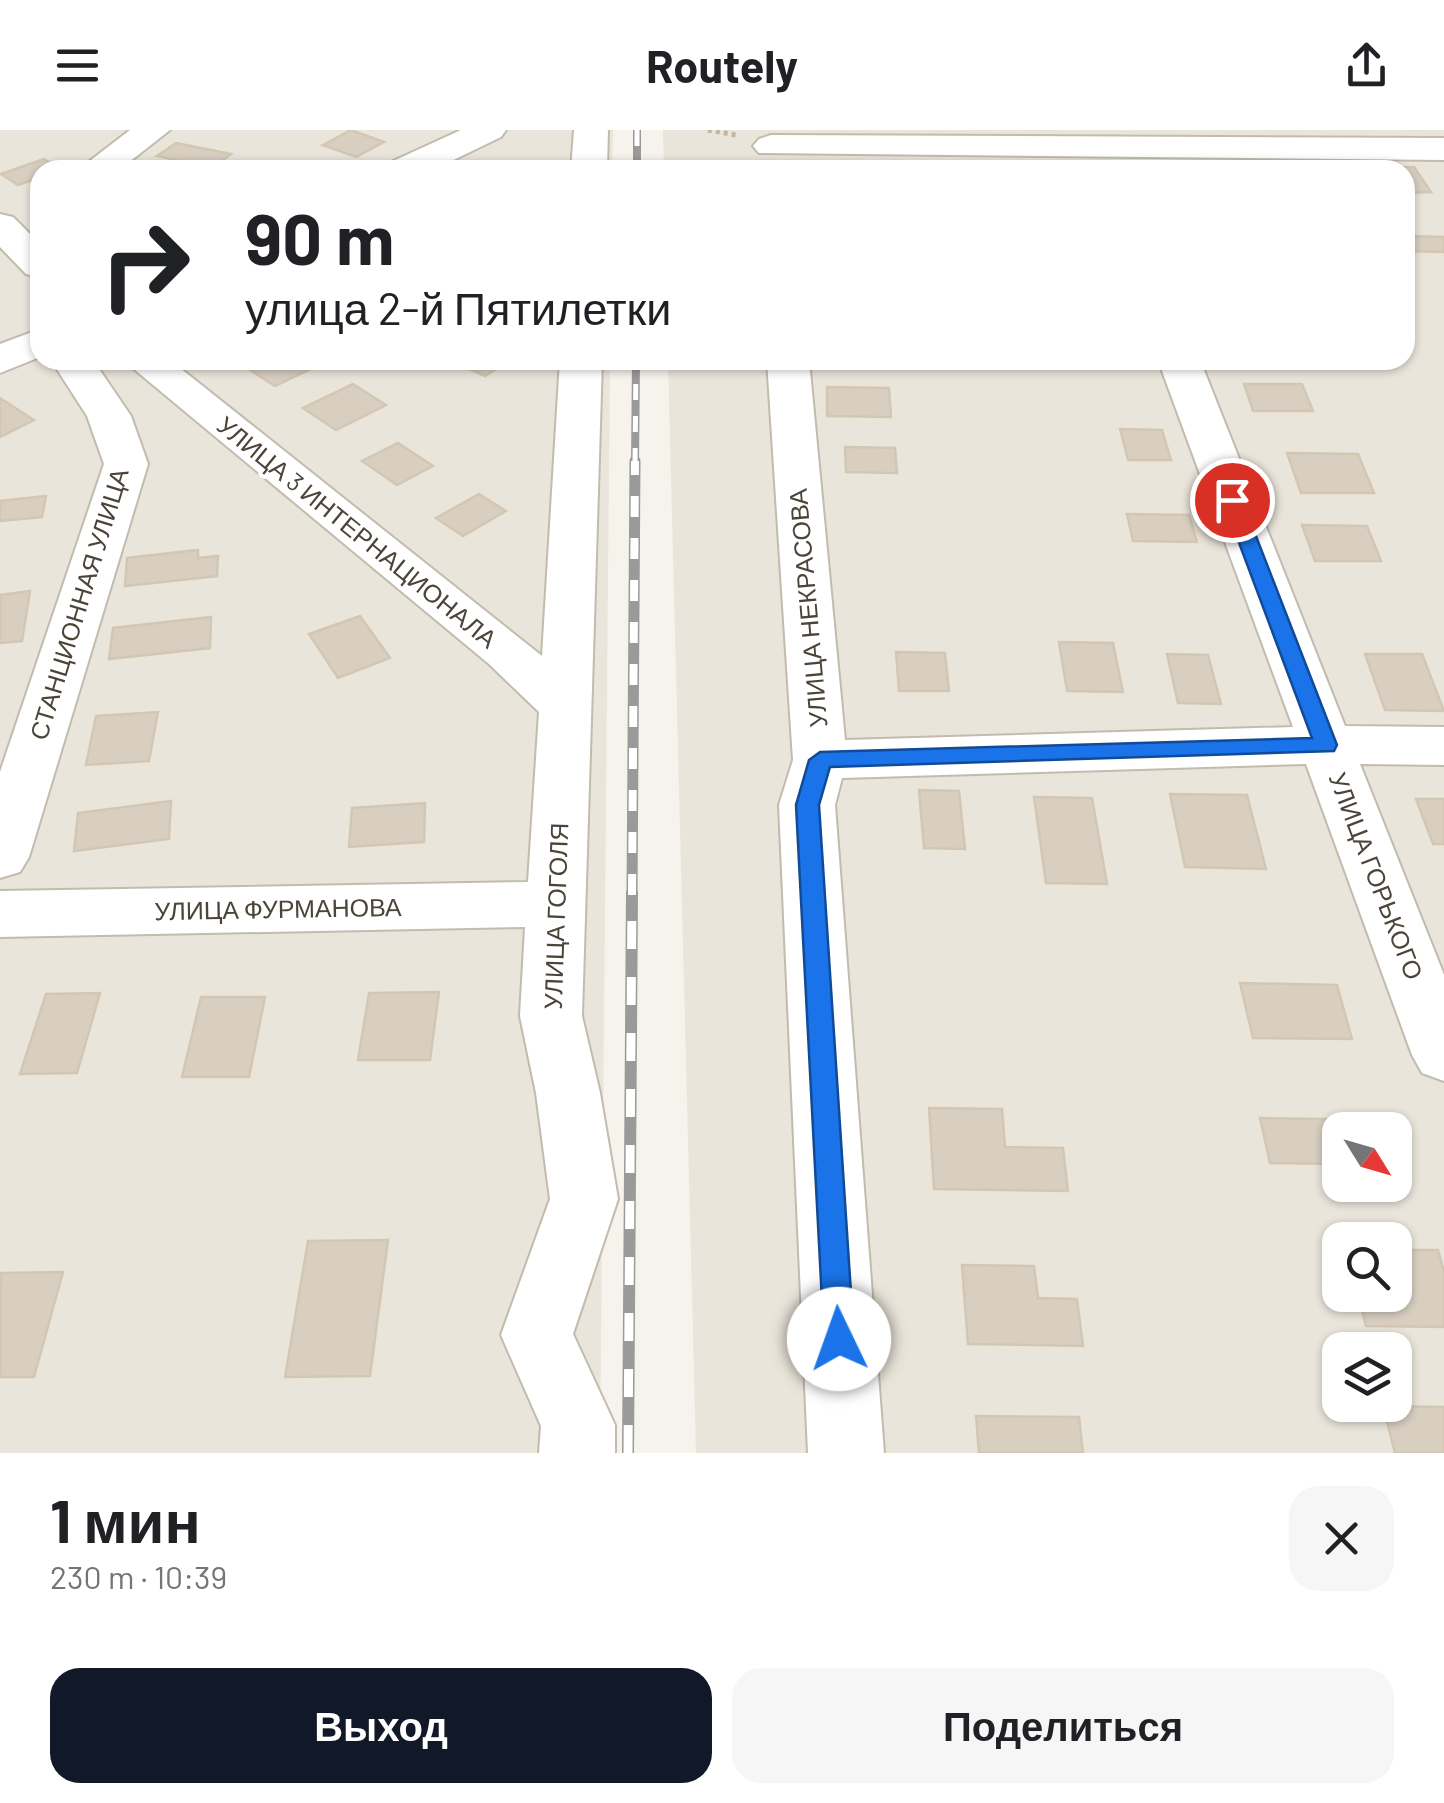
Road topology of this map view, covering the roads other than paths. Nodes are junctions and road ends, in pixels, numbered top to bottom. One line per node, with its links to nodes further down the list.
1 (152, 130): 7 (street)
2 (489, 130): 8 (street)
3 (591, 130): 9 (street)
4 (767, 149): 5 (street)
5 (1098, 149): 6 (street)
6 (1444, 149)
7 (110, 160)
8 (425, 160)
9 (590, 160)
10 (9, 217): 11 (street)
11 (30, 250)
12 (30, 346): 13 (street)
13 (0, 360)
14 (79, 370): 23 (street, СТАНЦИОННАЯ УЛИЦА)
15 (156, 370): 19 (street, УЛИЦА 3 ИНТЕРНАЦИОНАЛА)
16 (581, 370): 19 (street, УЛИЦА ГОГОЛЯ)
17 (789, 370): 22 (street, УЛИЦА НЕКРАСОВА)
18 (1183, 370): 20 (street, УЛИЦА ГОРЬКОГО)
19 (566, 708): 24 (street, УЛИЦА ГОГОЛЯ)
20 (1326, 745): 21 (street); 22 (street); 26 (street, УЛИЦА ГОРЬКОГО)
21 (1444, 746)
22 (820, 760): 28 (street, УЛИЦА НЕКРАСОВА)
23 (0, 857)
24 (556, 904): 25 (street, УЛИЦА ФУРМАНОВА); 27 (street, УЛИЦА ГОГОЛЯ)
25 (0, 914)
26 (1444, 1055)
27 (577, 1453)
28 (846, 1453)

